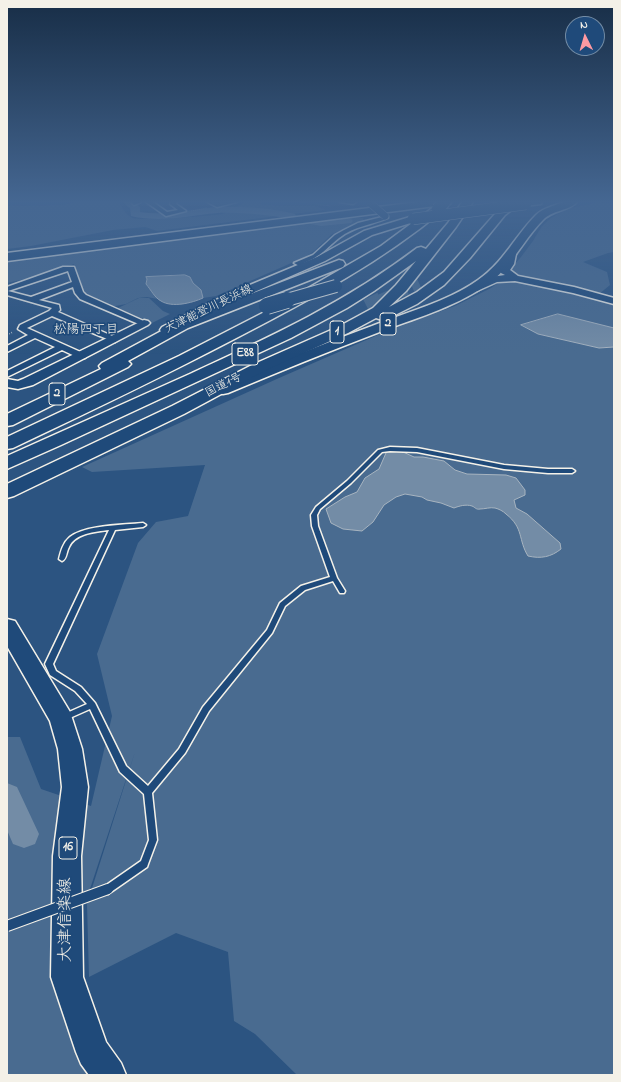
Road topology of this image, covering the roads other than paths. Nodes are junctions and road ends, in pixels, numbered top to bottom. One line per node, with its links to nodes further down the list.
1 (46, 252): 14 (highway)
2 (319, 252): 16 (street, bridge)
3 (333, 252): 16 (main road, 大津能登川長浜線 / 2)
4 (367, 252): 34 (highway)
5 (378, 252): 39 (highway, E88)
6 (399, 252): 13 (highway)
7 (406, 252): 40 (highway, E88)
8 (419, 252): 41 (highway, E88)
9 (429, 252): 33 (highway, 国道1号 / 1)
10 (455, 252): 18 (highway)
11 (469, 252): 33 (highway)
12 (511, 254): 17 (street); 21 (main road, 2)
13 (396, 255)
14 (7, 257)
15 (384, 263): 38 (highway, bridge)
16 (306, 266): 34 (main road, 大津能登川長浜線 / 2)
17 (516, 278): 21 (street); 24 (street)
18 (423, 280)
19 (76, 283): 20 (street); 23 (street); 27 (street)
20 (7, 289)
21 (468, 291): 37 (main road, 2)
22 (7, 293): 23 (street)
23 (31, 300): 26 (street)
24 (614, 301)
25 (367, 307): 42 (highway, E88)
26 (52, 313): 28 (street); 29 (street)
27 (144, 323): 29 (street)
28 (34, 335): 30 (street); 31 (street)
29 (115, 339): 32 (street)
30 (62, 347): 32 (street); 35 (street)
31 (7, 349)
32 (82, 356): 36 (street)
33 (282, 357): 37 (highway, 国道1号 / 1)
34 (107, 366): 38 (main road, 大津能登川長浜線 / 2)
35 (7, 374)
36 (7, 383)
37 (178, 410): 44 (highway, 国道1号 / 1)
38 (7, 421)
39 (7, 444)
40 (7, 454)
41 (7, 463)
42 (7, 469)
43 (572, 471): 48 (lane)
44 (7, 492)
45 (143, 525): 46 (lane)
46 (113, 528): 47 (lane); 51 (lane)
47 (62, 559)
48 (334, 578): 49 (lane); 53 (lane)
49 (342, 591)
50 (7, 627): 52 (main road, 大津信楽線 / 16)
51 (92, 705): 52 (lane); 53 (lane)
52 (62, 719): 55 (main road, 大津信楽線 / 16)
53 (148, 792): 54 (lane, bridge)
54 (7, 926)
55 (109, 1075)

